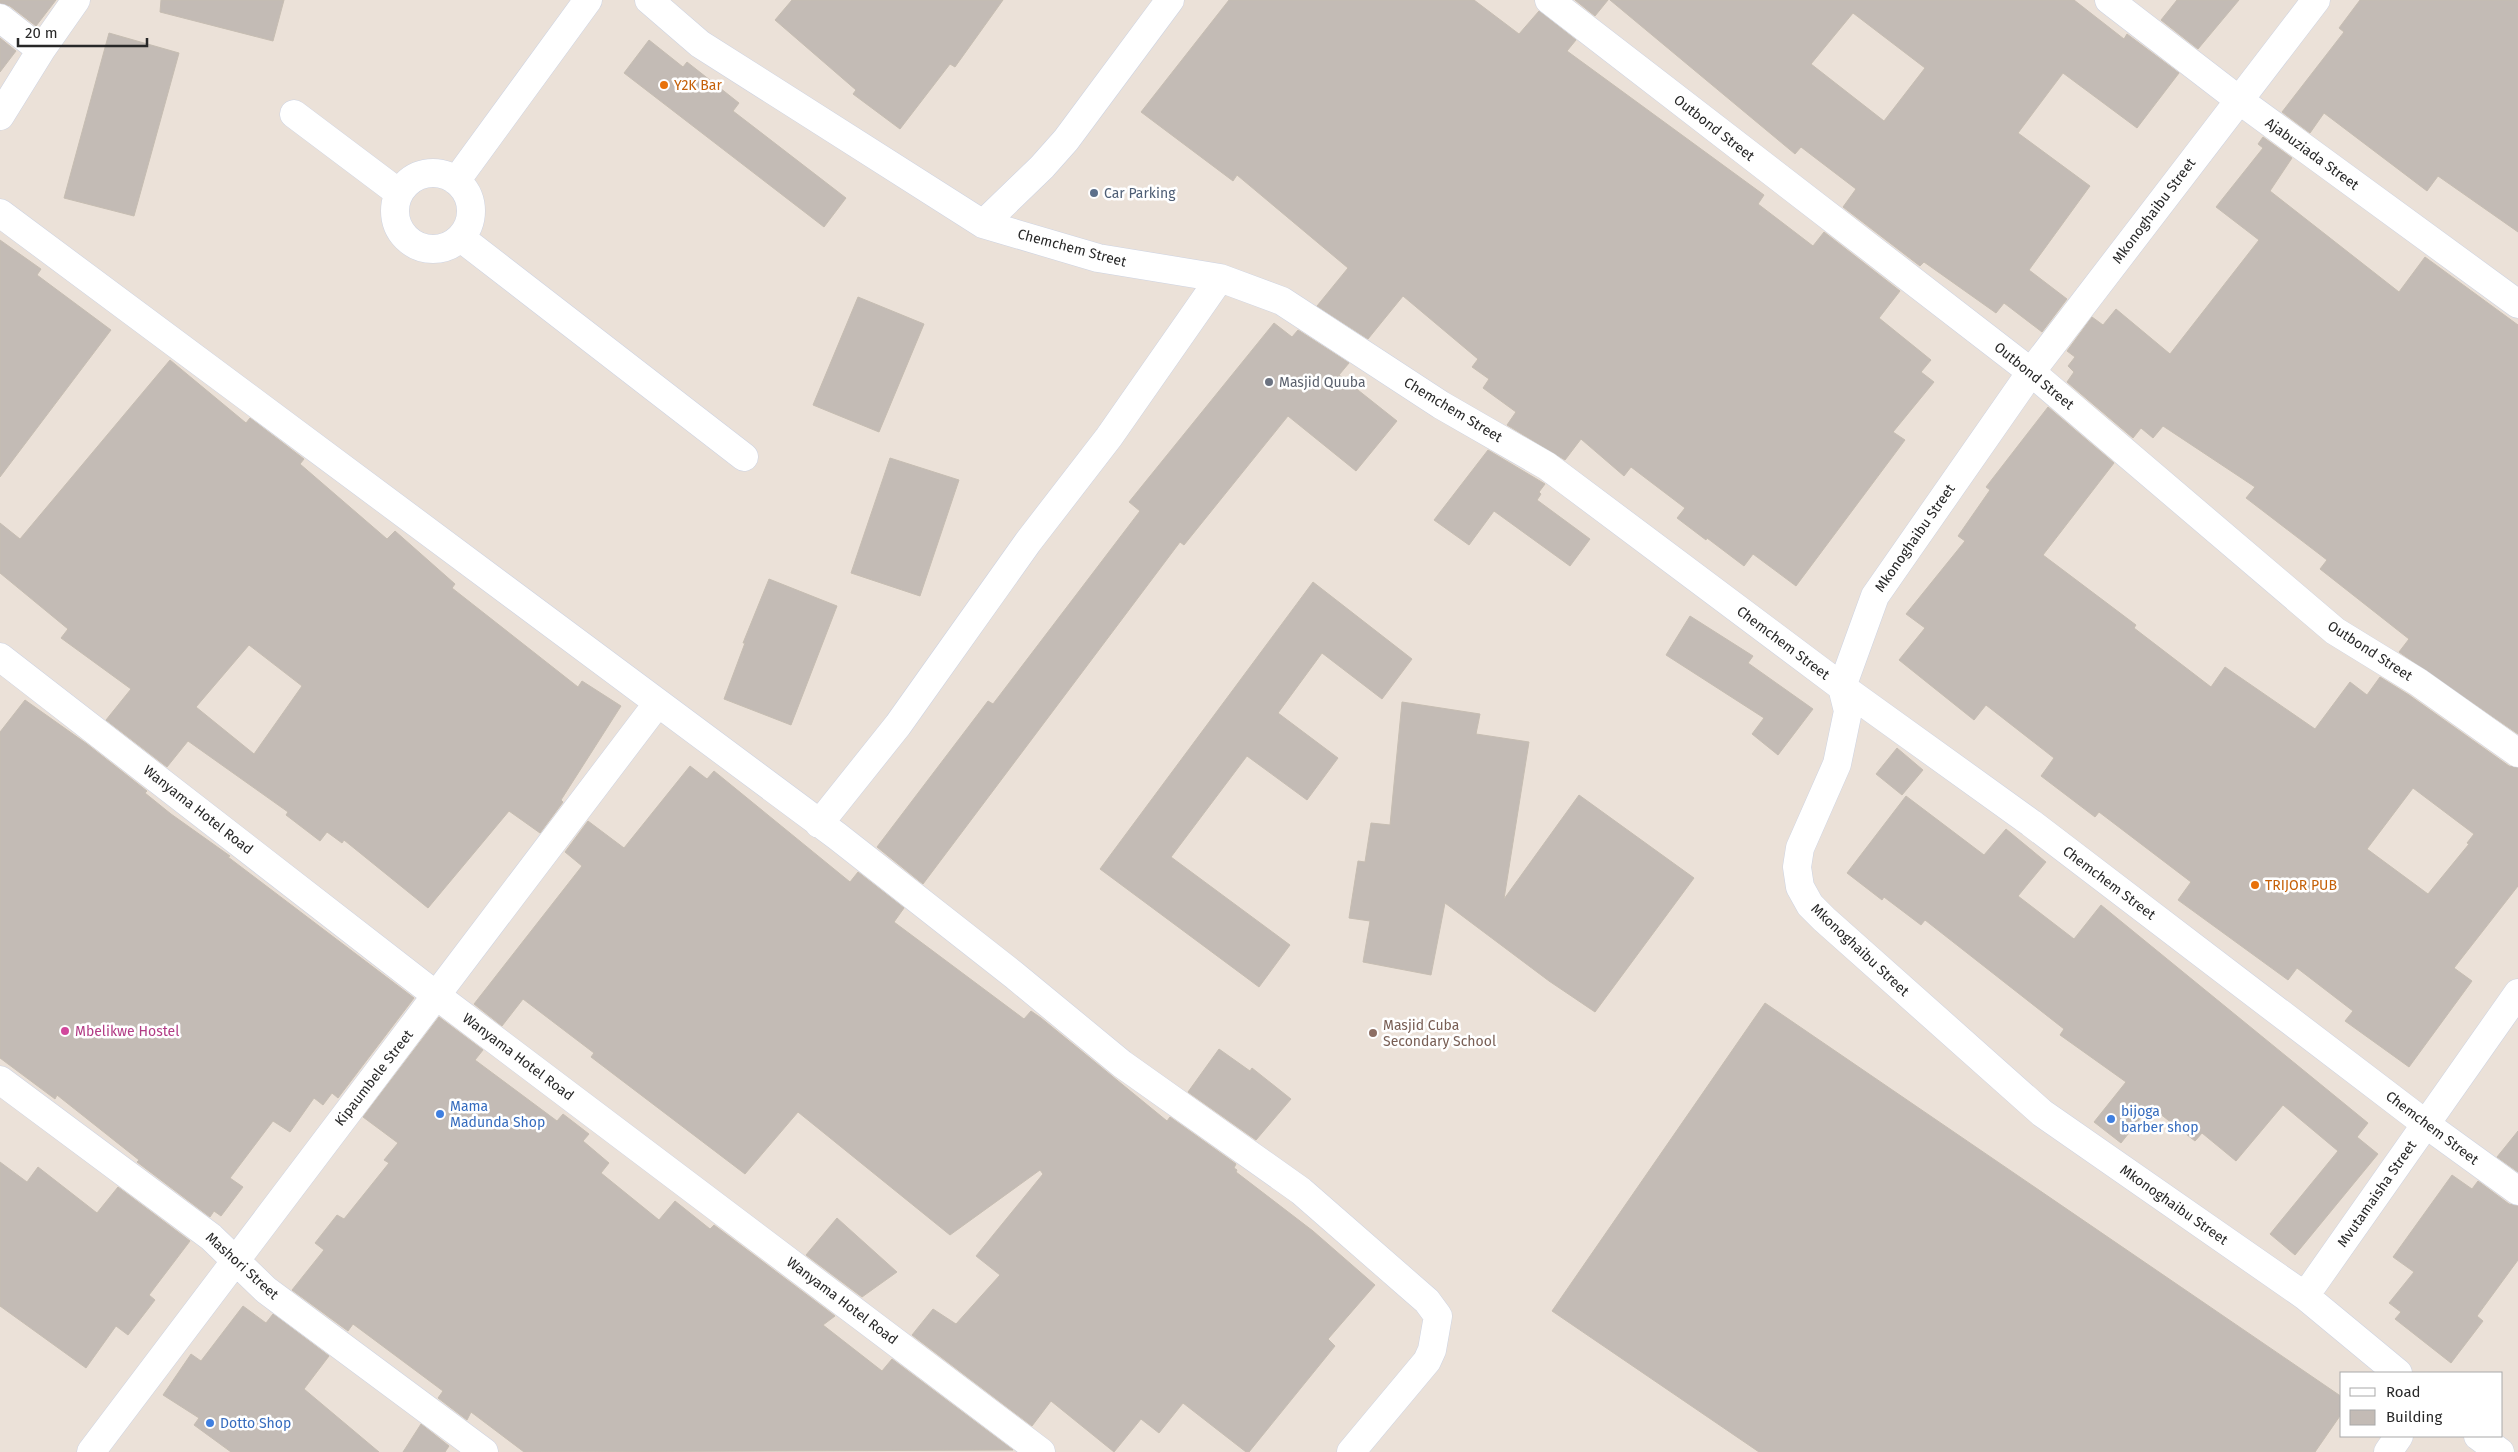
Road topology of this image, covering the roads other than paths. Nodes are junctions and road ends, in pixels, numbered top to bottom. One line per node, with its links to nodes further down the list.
1 (76, 0): 9 (street)
2 (588, 0): 13 (street)
3 (649, 0): 16 (street, Chemchem Street)
4 (1170, 0): 16 (street)
5 (1549, 0): 20 (street, Outbond Street)
6 (2109, 0): 10 (street, Ajabuziada Street)
7 (2316, 0): 10 (street, Mkonoghaibu Street)
8 (0, 18): 9 (street)
9 (41, 50): 12 (street)
10 (2239, 100): 19 (street, Ajabuziada Street); 20 (street, Mkonoghaibu Street)
11 (294, 114): 14 (street)
12 (0, 116)
13 (456, 181): 14 (street); 17 (street)
14 (399, 192): 17 (street)
15 (0, 213): 24 (street)
16 (984, 224): 18 (street, Chemchem Street)
17 (461, 238): 21 (street)
18 (1220, 278): 23 (street, Chemchem Street); 26 (street)
19 (2518, 304)
20 (2031, 372): 23 (street, Mkonoghaibu Street); 25 (street, Outbond Street)
21 (744, 457)
22 (0, 657): 28 (street, Wanyama Hotel Road)
23 (1842, 687): 30 (street, Chemchem Street); 33 (street, Mkonoghaibu Street)
24 (657, 704): 26 (street); 28 (street, Kipaumbele Street)
25 (2518, 753)
26 (819, 824): 40 (street)
27 (2518, 993): 30 (street, Mvutamaisha Street)
28 (437, 996): 32 (street, Kipaumbele Street); 39 (street, Wanyama Hotel Road)
29 (0, 1080): 32 (street, Mashori Street)
30 (2427, 1125): 31 (street, Chemchem Street); 33 (street, Mvutamaisha Street)
31 (2518, 1191)
32 (234, 1260): 37 (street, Kipaumbele Street); 38 (street, Mashori Street)
33 (2305, 1296): 34 (street, Mkonoghaibu Street)
34 (2397, 1372)
35 (2399, 1437): 41 (street)
36 (2479, 1437): 42 (street)
37 (92, 1452)
38 (484, 1452)
39 (1041, 1452)
40 (1351, 1452)
41 (2388, 1452)
42 (2500, 1452)

